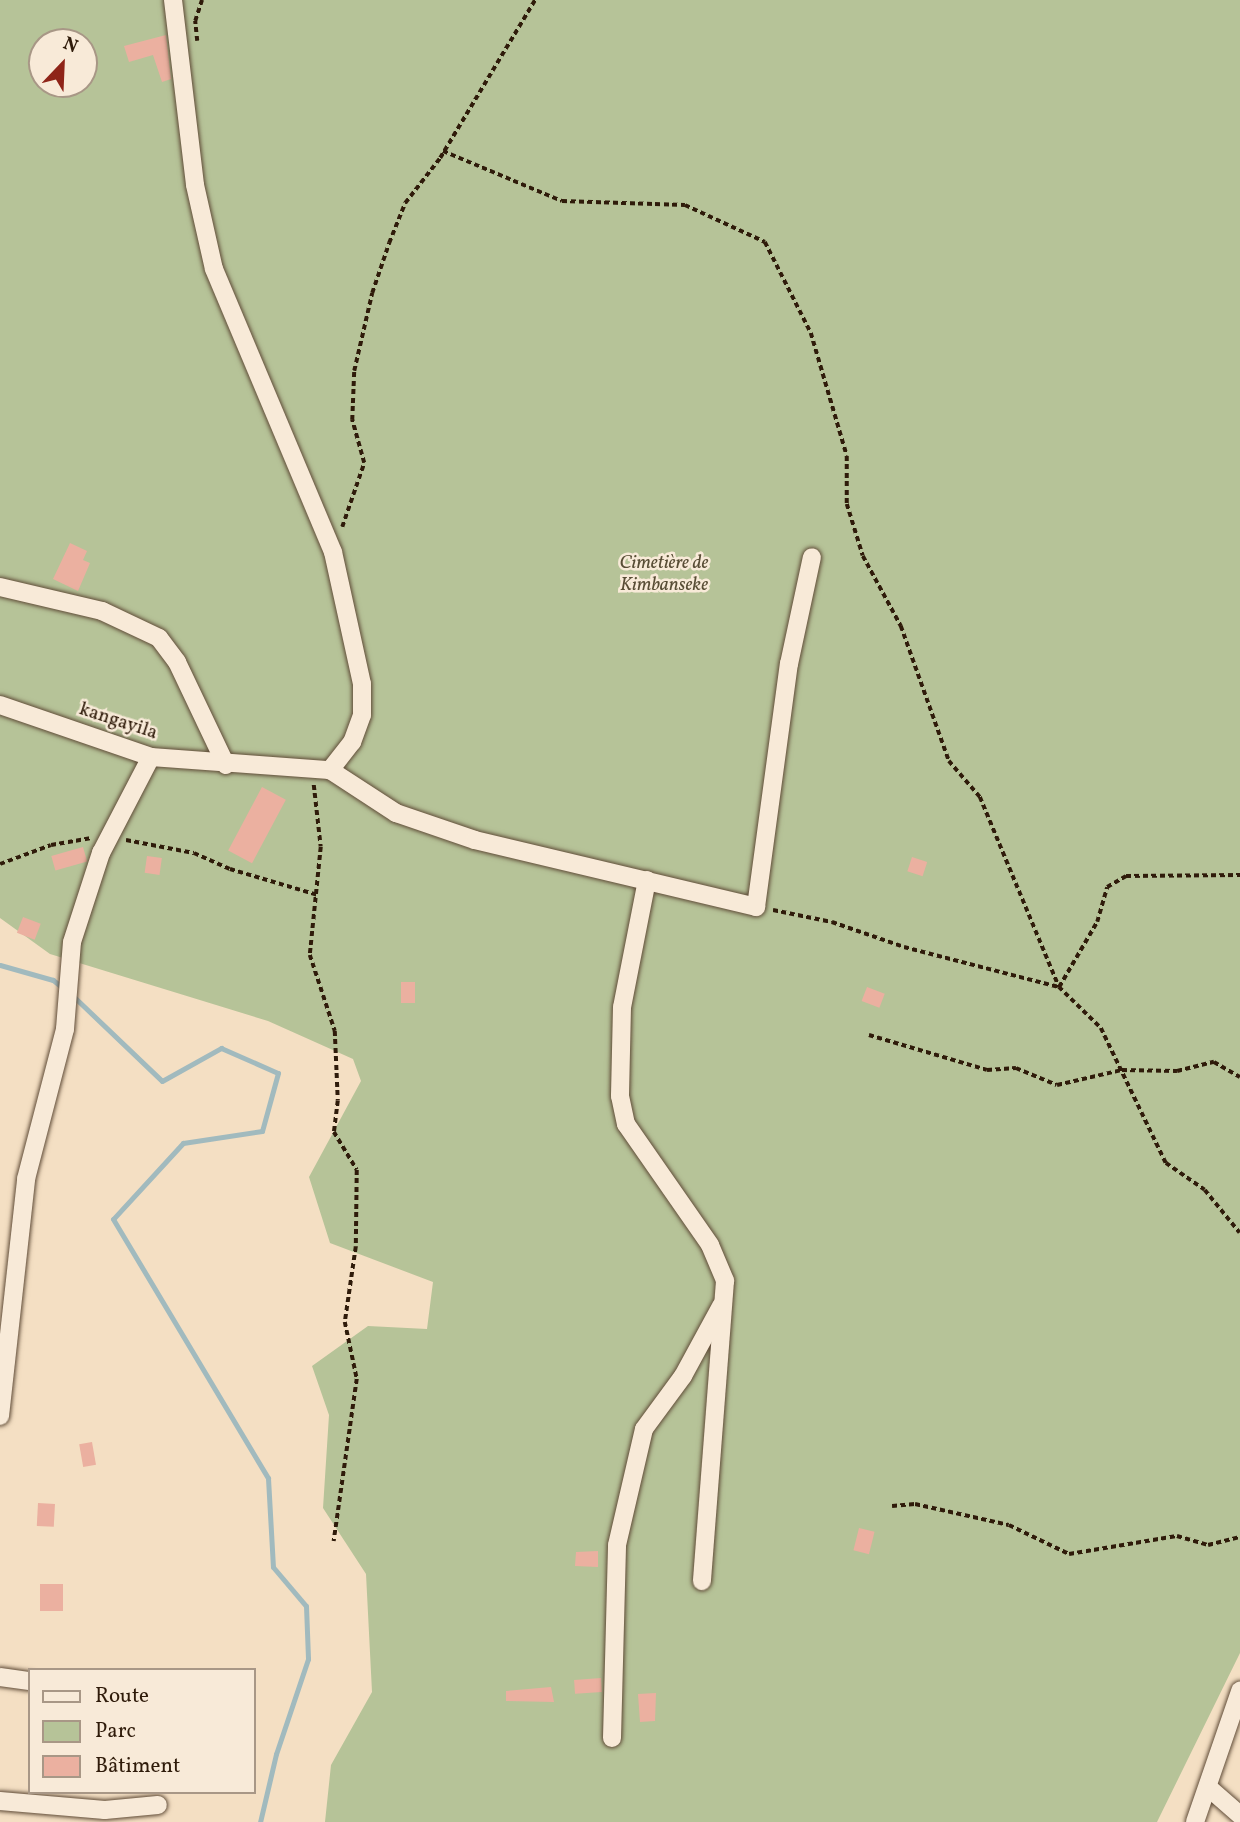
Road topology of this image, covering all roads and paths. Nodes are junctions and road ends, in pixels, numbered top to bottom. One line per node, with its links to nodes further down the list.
1 (173, 0): 4 (street)
2 (535, 0): 3 (path)
3 (443, 151): 4 (path); 18 (path)
4 (333, 552): 11 (street)
5 (812, 557): 17 (street)
6 (0, 587): 9 (street)
7 (0, 705): 8 (street, kangayila)
8 (151, 757): 9 (street, kangayila); 12 (street)
9 (226, 765): 10 (street, kangayila)
10 (309, 765): 11 (street, kangayila); 16 (path)
11 (330, 770): 15 (street, kangayila)
12 (111, 834): 13 (path); 16 (path); 23 (street)
13 (0, 864)
14 (1240, 875): 18 (path)
15 (647, 880): 17 (street, kangayila); 24 (street)
16 (318, 895): 28 (path)
17 (756, 907): 18 (path)
18 (1059, 987): 20 (path)
19 (869, 1035): 20 (path)
20 (1122, 1070): 21 (path); 22 (path)
21 (1240, 1077)
22 (1240, 1234)
23 (6, 1295): 25 (street)
24 (723, 1303): 29 (street); 33 (street)
25 (0, 1416)
26 (892, 1506): 27 (path)
27 (1240, 1537)
28 (334, 1541)
29 (702, 1581)
30 (0, 1677): 31 (street)
31 (28, 1681)
32 (1240, 1691): 34 (street)
33 (612, 1738)
34 (1209, 1788): 37 (street); 38 (street)
35 (0, 1801): 36 (street)
36 (158, 1805)
37 (1240, 1815)
38 (1195, 1822)

